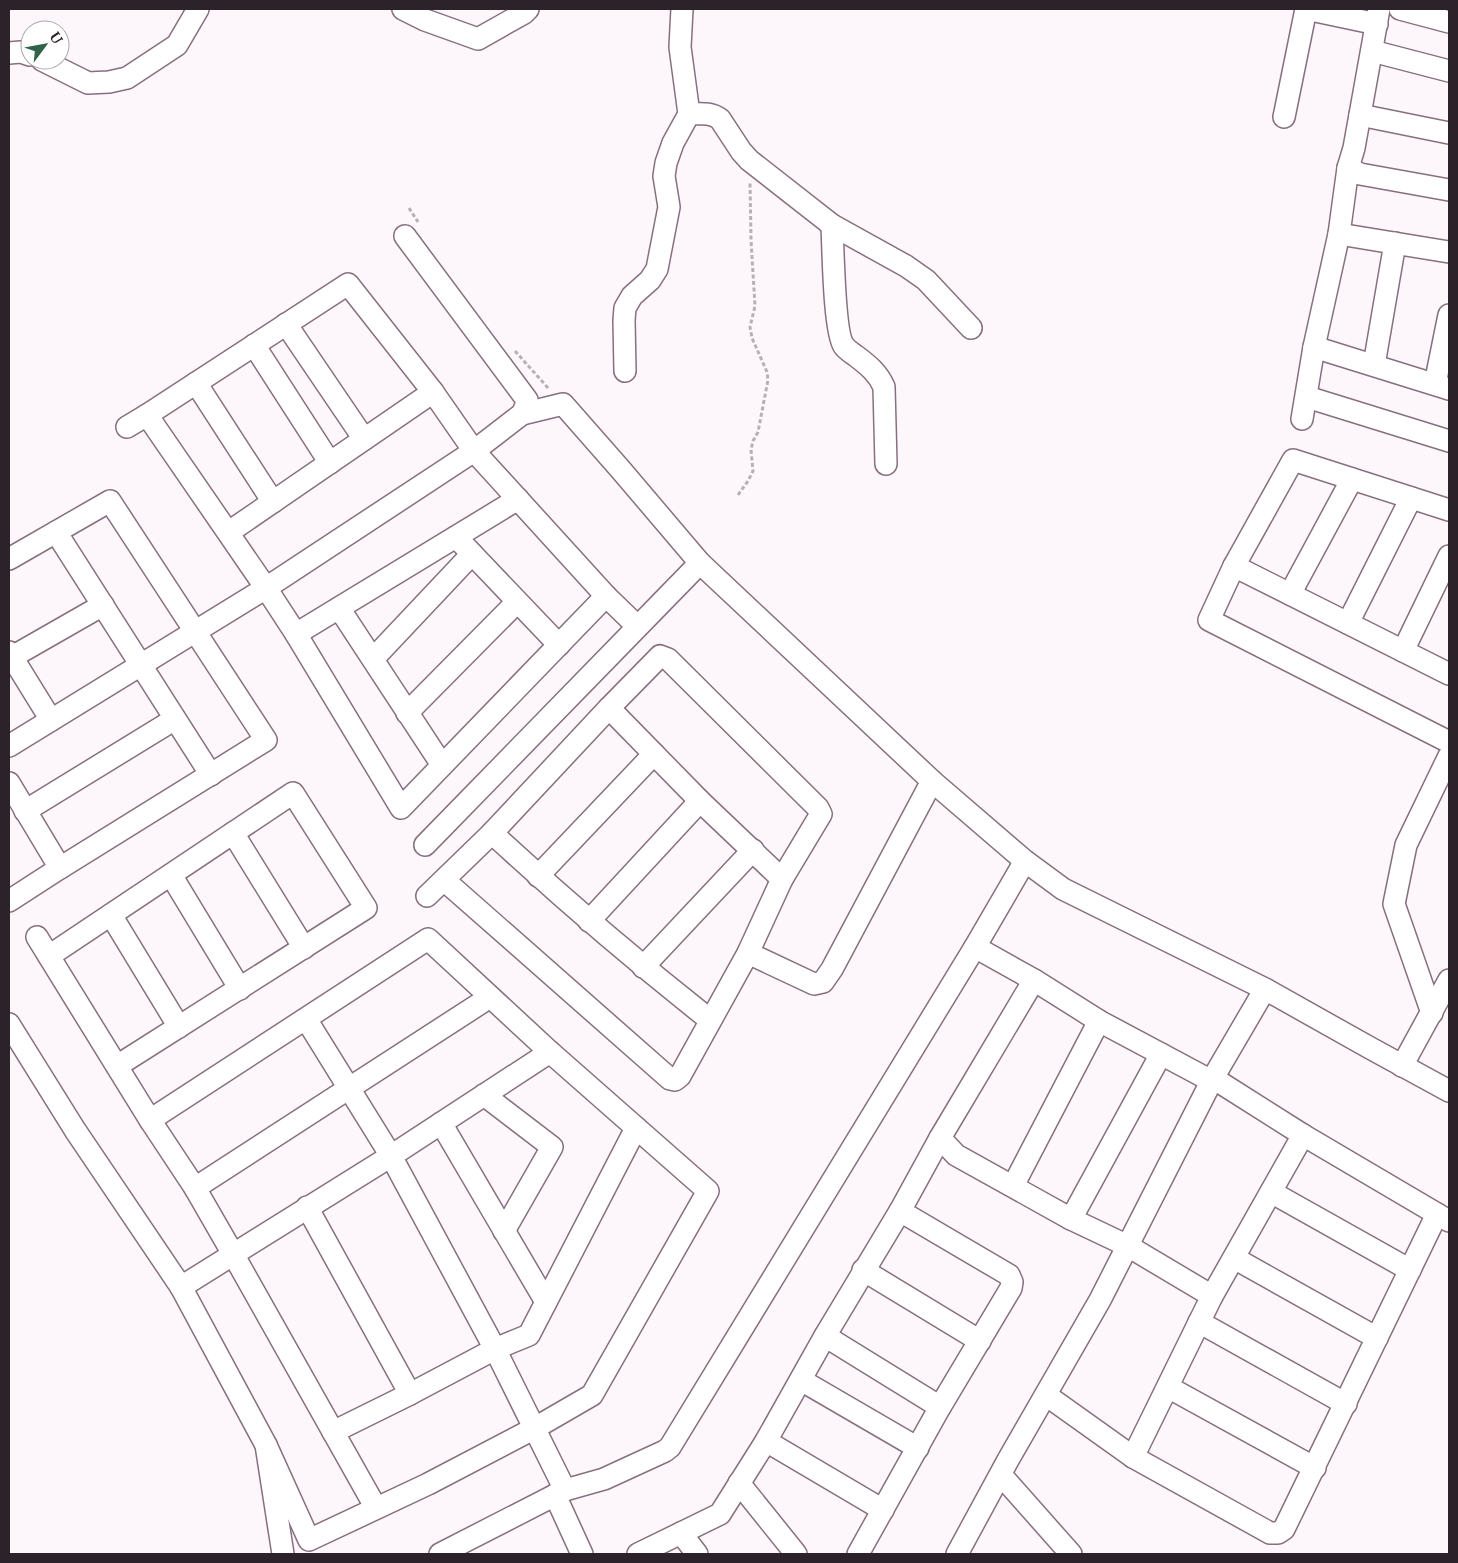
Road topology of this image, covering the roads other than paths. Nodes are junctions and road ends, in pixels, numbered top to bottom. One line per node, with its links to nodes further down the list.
1 (198, 9): 10 (street)
2 (403, 9): 3 (street)
3 (528, 9)
4 (682, 9): 12 (street)
5 (1306, 9): 7 (street); 14 (street)
6 (1400, 9): 8 (street)
7 (1378, 16): 9 (street)
8 (1449, 22)
9 (1372, 51): 11 (street); 13 (street)
10 (62, 70)
11 (1449, 72)
12 (690, 114): 18 (street); 29 (street)
13 (1360, 115): 15 (street); 16 (street)
14 (1284, 117)
15 (1449, 133)
16 (1348, 168): 17 (street); 19 (street)
17 (1449, 190)
18 (832, 224): 25 (street); 42 (street)
19 (1339, 234): 21 (street); 27 (street)
20 (405, 236): 34 (street)
21 (1395, 243): 22 (street); 28 (street)
22 (1449, 252)
23 (1449, 315): 31 (street)
24 (286, 324): 26 (street); 32 (street); 38 (street)
25 (971, 328)
26 (254, 345): 30 (street); 41 (street)
27 (1314, 347): 28 (street); 33 (street)
28 (1374, 365): 31 (street)
29 (625, 372)
30 (196, 383): 35 (street); 46 (street)
31 (1442, 386)
32 (433, 392): 38 (street); 40 (street)
33 (1307, 397): 36 (street); 39 (street)
34 (522, 414): 40 (street); 54 (street)
35 (147, 416): 37 (street); 49 (street)
36 (1302, 419)
37 (127, 427)
38 (364, 439): 41 (street)
39 (1449, 441)
40 (474, 450): 45 (street); 56 (street)
41 (330, 463): 46 (street)
42 (886, 464)
43 (1352, 479): 44 (street); 55 (street); 57 (street)
44 (1411, 498): 47 (street); 62 (street)
45 (518, 499): 50 (street); 58 (street)
46 (273, 502): 49 (street)
47 (1449, 510)
48 (56, 532): 53 (street); 60 (street); 64 (street)
49 (229, 532): 56 (street)
50 (456, 537): 51 (street); 61 (street)
51 (472, 554): 59 (street); 69 (street)
52 (1449, 556): 67 (street)
53 (9, 559)
54 (700, 563): 63 (street); 82 (street)
55 (1234, 566): 57 (street); 76 (street)
56 (266, 588): 64 (street); 65 (street)
57 (1290, 594): 62 (street)
58 (606, 596): 63 (street); 66 (street)
59 (518, 602): 66 (street); 73 (street)
60 (103, 605): 68 (street); 70 (street)
61 (340, 608): 65 (street); 69 (street)
62 (1348, 623): 67 (street)
63 (637, 626): 88 (street)
64 (196, 631): 70 (street); 81 (street)
65 (296, 634): 80 (street)
66 (559, 645): 80 (street)
67 (1403, 651): 71 (street)
68 (10, 655): 75 (street)
69 (374, 659): 73 (street)
70 (141, 665): 74 (street); 75 (street)
71 (1449, 674)
72 (609, 708): 78 (street); 86 (street); 95 (street)
73 (407, 713): 80 (street)
74 (175, 719): 81 (street); 85 (street)
75 (50, 720): 77 (street)
76 (1449, 742)
77 (9, 746)
78 (654, 754): 84 (street); 93 (street)
79 (1449, 756): 111 (street)
80 (442, 765)
81 (211, 775): 91 (street)
82 (932, 780): 90 (street); 103 (street)
83 (9, 783): 85 (street)
84 (700, 801): 89 (street); 99 (street)
85 (25, 811): 91 (street)
86 (492, 833): 93 (street); 94 (street)
87 (233, 834): 92 (street); 102 (street); 102 (street)
88 (425, 845)
89 (752, 850): 95 (street); 105 (street)
90 (1025, 861): 101 (street); 109 (street)
91 (60, 868): 97 (street)
92 (171, 875): 98 (street); 108 (street)
93 (538, 876): 99 (street)
94 (444, 880): 96 (street); 113 (street)
95 (782, 880): 103 (street)
96 (427, 896)
97 (9, 901)
98 (110, 915): 104 (street); 115 (street)
99 (589, 922): 105 (street)
100 (37, 937): 104 (street)
101 (975, 947): 106 (street); 167 (street)
102 (304, 948): 108 (street)
103 (748, 953): 113 (street)
104 (49, 956): 119 (street)
105 (643, 967): 113 (street)
106 (1034, 980): 114 (street); 129 (street)
107 (1449, 980): 111 (street)
108 (240, 989): 115 (street)
109 (1265, 989): 120 (street); 121 (street)
110 (490, 997): 112 (street); 117 (street); 122 (street)
111 (1432, 1013): 120 (street)
112 (306, 1019): 122 (street); 125 (street)
113 (710, 1020)
114 (1099, 1020): 118 (street); 131 (street)
115 (179, 1027): 119 (street)
116 (12, 1036): 144 (street)
117 (550, 1052): 124 (street); 127 (street)
118 (1161, 1054): 121 (street); 137 (street)
119 (117, 1066): 125 (street)
120 (1402, 1066): 123 (street)
121 (1213, 1078): 128 (street); 139 (street)
122 (349, 1088): 130 (street); 132 (street)
123 (1449, 1091)
124 (484, 1095): 126 (street); 138 (street)
125 (150, 1120): 132 (street)
126 (441, 1123): 130 (street); 138 (street)
127 (636, 1128): 146 (street); 158 (street)
128 (1303, 1135): 133 (street); 136 (street)
129 (940, 1138): 131 (street); 135 (street)
130 (391, 1156): 134 (street); 151 (street)
131 (1013, 1186): 137 (street)
132 (195, 1188): 140 (street)
133 (1271, 1192): 141 (street); 143 (street)
134 (307, 1207): 140 (street); 154 (street)
135 (900, 1211): 142 (street); 150 (street)
136 (1443, 1218): 143 (street)
137 (1071, 1219): 139 (street)
138 (504, 1231): 146 (street)
139 (1128, 1246): 145 (street); 155 (street)
140 (233, 1254): 144 (street); 159 (street)
141 (1234, 1258): 145 (street); 149 (street)
142 (863, 1270): 148 (street); 150 (street)
143 (1410, 1270): 149 (street)
144 (180, 1287): 161 (street)
145 (1212, 1296): 147 (street)
146 (546, 1302): 151 (street)
147 (1199, 1322): 153 (street); 156 (street)
148 (825, 1336): 152 (street); 157 (street)
149 (1377, 1338): 156 (street)
150 (980, 1341): 157 (street)
151 (495, 1349): 154 (street); 158 (street)
152 (801, 1380): 160 (street); 162 (street)
153 (1168, 1387): 163 (street); 164 (street)
154 (410, 1394): 159 (street)
155 (1046, 1395): 163 (street); 165 (street)
156 (1346, 1404): 164 (street)
157 (940, 1407): 162 (street)
158 (535, 1428): 167 (street); 168 (street)
159 (333, 1432): 168 (street)
160 (766, 1441): 166 (street); 169 (street)
161 (266, 1446): 168 (street); 172 (street)
162 (918, 1448): 169 (street)
163 (1133, 1457): 164 (street)
164 (1314, 1468)
165 (1001, 1475): 171 (street); 179 (street)
166 (739, 1484): 170 (street); 177 (street)
167 (560, 1492): 173 (street); 174 (street)
168 (376, 1508)
169 (883, 1510): 178 (street)
170 (681, 1533): 175 (street); 176 (street)
171 (967, 1549)
172 (283, 1554)
173 (440, 1554)
174 (582, 1554)
175 (638, 1554)
176 (697, 1554)
177 (796, 1554)
178 (858, 1554)
179 (1072, 1554)

